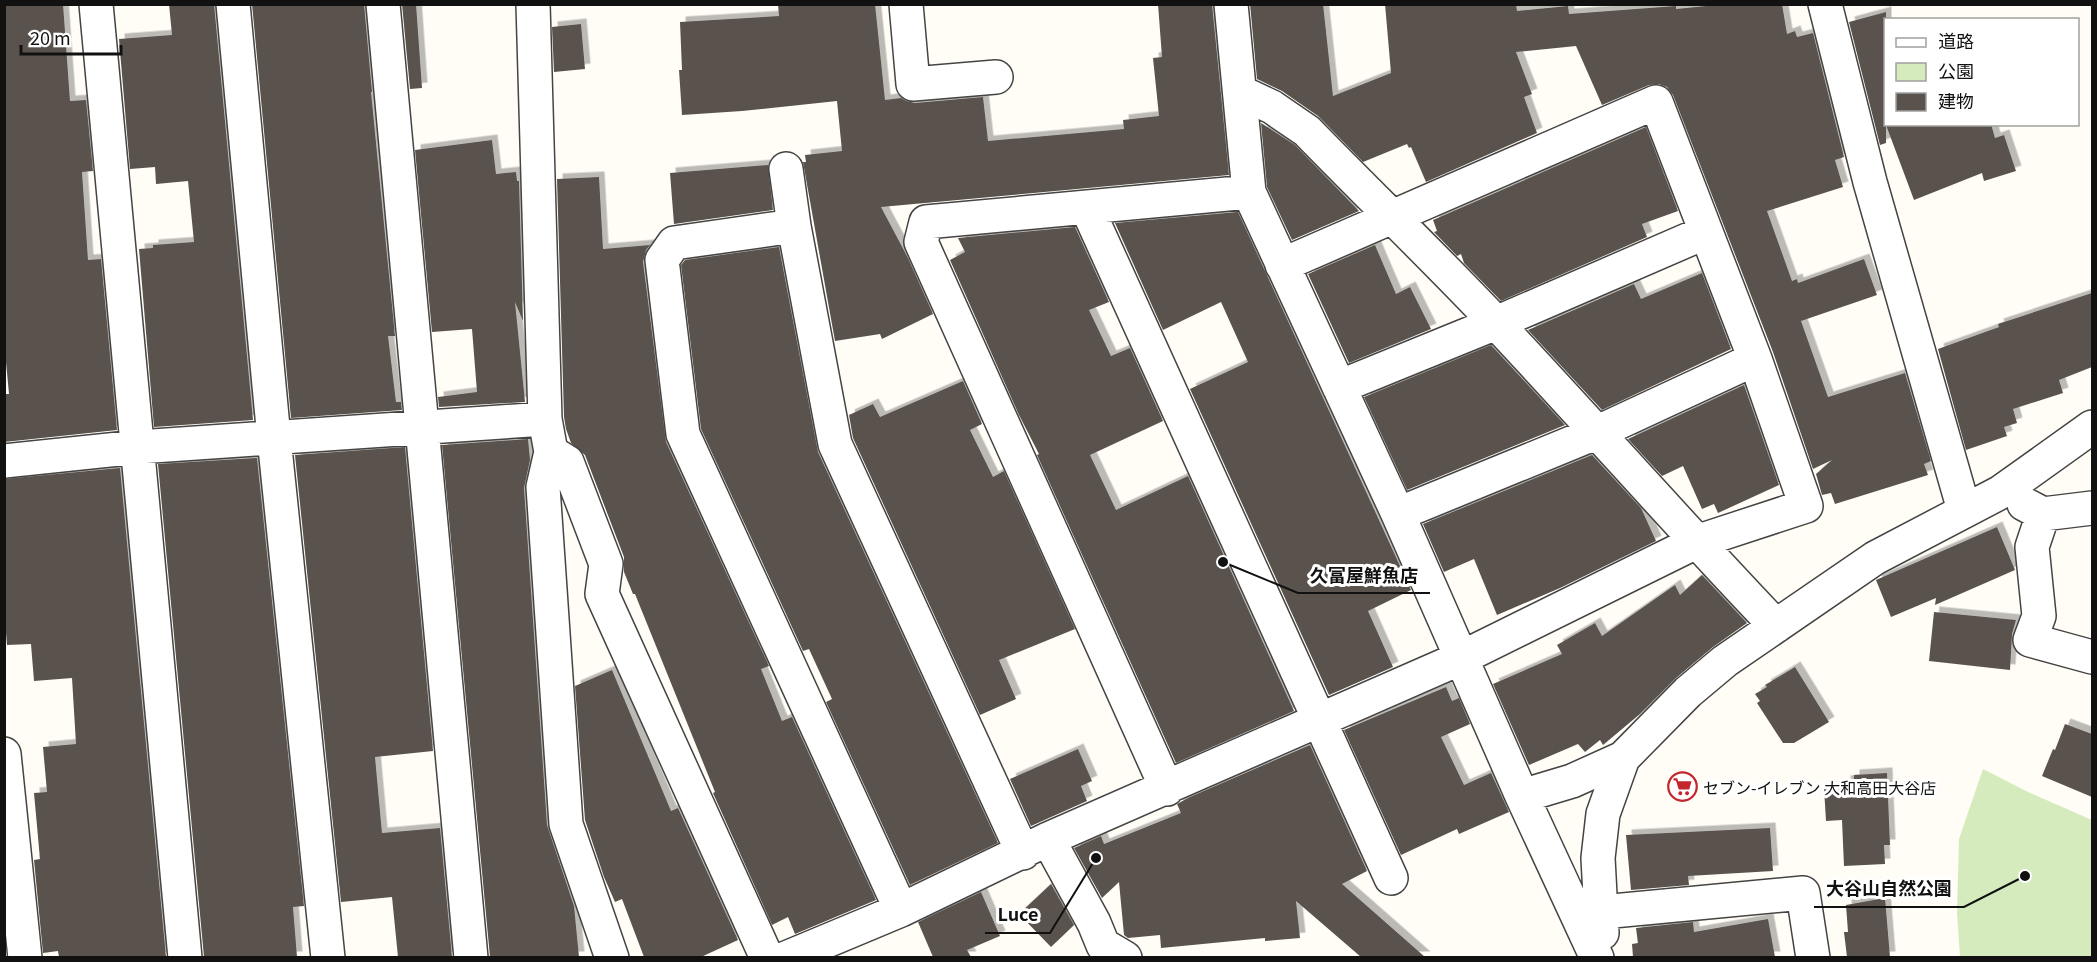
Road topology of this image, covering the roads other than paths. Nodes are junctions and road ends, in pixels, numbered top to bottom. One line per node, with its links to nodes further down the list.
1 (96, 4): 25 (street)
2 (233, 4): 24 (street)
3 (383, 4): 22 (street)
4 (533, 4): 20 (street)
5 (906, 4): 8 (street)
6 (1232, 4): 9 (street)
7 (1825, 4): 30 (street)
8 (996, 77)
9 (1240, 92): 11 (street); 13 (street)
10 (786, 169): 14 (street)
11 (1249, 192): 12 (street); 16 (street)
12 (1088, 208): 37 (street); 40 (street)
13 (1390, 217): 15 (street); 16 (street); 17 (street)
14 (794, 226): 42 (street); 44 (street)
15 (1706, 232): 17 (street); 18 (street)
16 (1282, 265): 19 (street)
17 (1496, 323): 19 (street); 23 (street)
18 (1755, 358): 23 (street); 33 (street)
19 (1339, 387): 31 (street)
20 (545, 418): 22 (street); 26 (street)
21 (2092, 427): 28 (street)
22 (421, 428): 24 (street); 49 (street)
23 (1598, 432): 31 (street); 33 (street)
24 (274, 438): 25 (street); 48 (street)
25 (138, 447): 27 (street); 47 (street)
26 (551, 452): 50 (street); 51 (street)
27 (4, 460)
28 (2001, 492): 30 (street); 32 (street)
29 (2092, 508): 32 (street)
30 (1964, 510): 34 (street)
31 (1398, 514): 36 (street)
32 (2043, 514): 35 (street)
33 (1696, 542): 34 (street); 36 (street)
34 (1776, 626): 39 (street)
35 (2092, 657)
36 (1461, 658): 37 (street); 41 (street)
37 (1318, 720): 40 (street); 43 (street)
38 (4, 754): 46 (street)
39 (1623, 758): 41 (street); 45 (street)
40 (1167, 789): 42 (street)
41 (1522, 796): 54 (street)
42 (1035, 846): 44 (street); 53 (street)
43 (1391, 879)
44 (902, 910): 52 (street)
45 (1602, 912): 55 (street); 56 (street)
46 (25, 957)
47 (184, 957)
48 (328, 957)
49 (471, 957)
50 (612, 957)
51 (767, 957)
52 (786, 957)
53 (1125, 957)
54 (1597, 957)
55 (1603, 957)
56 (1813, 957)

